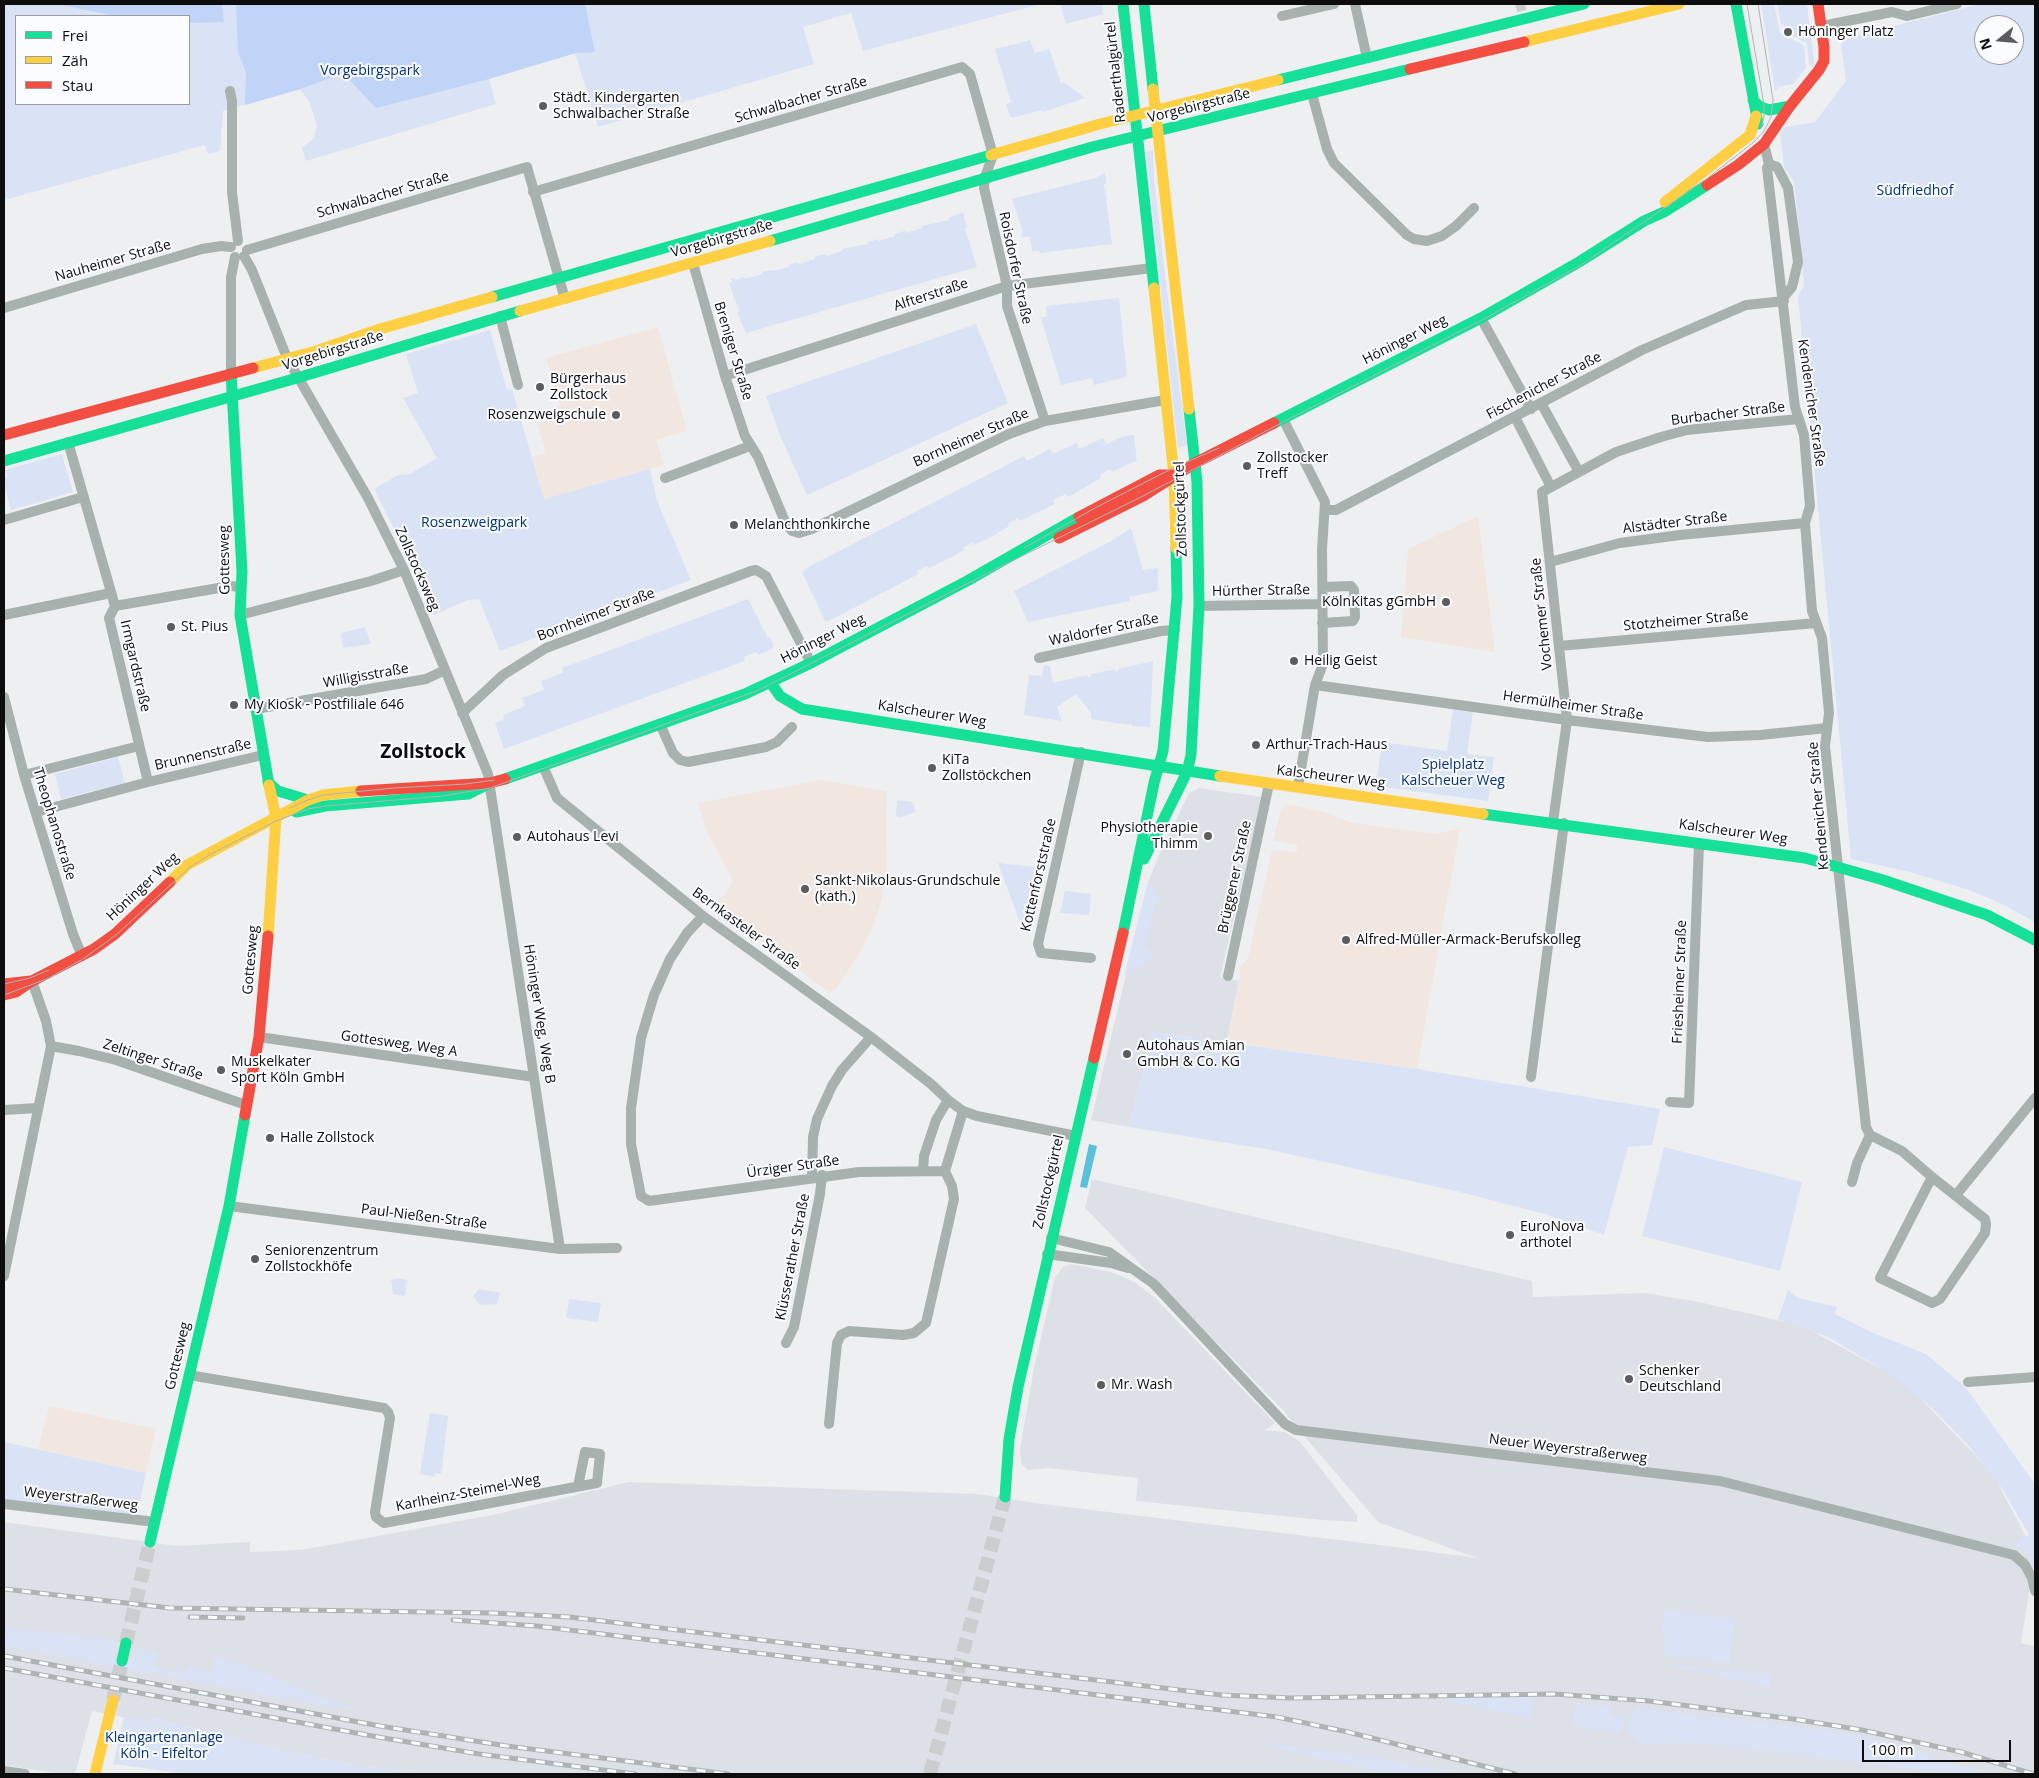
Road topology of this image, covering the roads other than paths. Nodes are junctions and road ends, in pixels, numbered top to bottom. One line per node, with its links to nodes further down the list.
1 (1123, 4): 21 (street, Raderthalgürtel)
2 (1144, 4): 20 (street)
3 (1334, 4): 11 (street)
4 (1355, 4): 14 (street)
5 (1584, 4): 13 (street, Vorgebirgstraße)
6 (1679, 4): 10 (street, Vorgebirgstraße)
7 (1736, 4): 18 (street)
8 (1818, 4): 12 (street)
9 (1957, 4): 12 (street)
10 (1668, 5): 15 (street, Vorgebirgstraße)
11 (1282, 16)
12 (1822, 26): 19 (street)
13 (1446, 38): 14 (street, Vorgebirgstraße); 15 (street)
14 (1368, 58): 20 (street, Vorgebirgstraße)
15 (1452, 60): 17 (street, Vorgebirgstraße)
16 (230, 91): 32 (street, Zollstocksweg)
17 (1312, 94): 23 (street, Vorgebirgstraße); 30 (street)
18 (1753, 100): 19 (street); 22 (street)
19 (1790, 106): 25 (street)
20 (1156, 111): 21 (street, Vorgebirgstraße); 23 (street)
21 (1135, 115): 24 (street, Raderthalgürtel); 26 (street, Vorgebirgstraße)
22 (1756, 116): 25 (street); 31 (street, Höninger Weg)
23 (1158, 131): 24 (street, Vorgebirgstraße); 60 (street, Zollstockgürtel)
24 (1138, 136): 28 (street, Vorgebirgstraße); 35 (street, Zollstockgürtel)
25 (1764, 144): 27 (street, Kendenicher Straße); 31 (street, Höninger Weg)
26 (993, 155): 28 (street); 29 (street, Schwalbacher Straße); 36 (street, Vorgebirgstraße)
27 (1770, 164): 39 (street, Kendenicher Straße); 39 (street, Kendenicher Straße)
28 (985, 176): 34 (street, Vorgebirgstraße); 37 (street, Roisdorfer Straße)
29 (533, 192): 33 (street, Schwalbacher Straße); 36 (street)
30 (1474, 208)
31 (1644, 220): 42 (street, Höninger Weg)
32 (234, 244): 33 (street); 33 (street, Zollstocksweg); 40 (street, Nauheimer Straße)
33 (242, 254): 43 (street, Zollstocksweg); 44 (street)
34 (693, 263): 38 (street, Vorgebirgstraße); 45 (street, Breniger Straße)
35 (1152, 268): 37 (street, Alfterstraße); 49 (street, Zollstockgürtel)
36 (558, 278): 38 (street); 43 (street, Vorgebirgstraße)
37 (1006, 286): 45 (street, Alfterstraße); 55 (street, Roisdorfer Straße)
38 (565, 299): 41 (street, Vorgebirgstraße)
39 (1783, 299): 50 (street, Fischenicher Straße); 54 (street, Kendenicher Straße)
40 (4, 308)
41 (500, 316): 46 (street, Vorgebirgstraße); 47 (street)
42 (1481, 318): 51 (street); 53 (street, Höninger Weg)
43 (287, 358): 44 (street, Vorgebirgstraße); 46 (street, Zollstocksweg)
44 (231, 373): 48 (street, Gottesweg); 56 (street, Vorgebirgstraße)
45 (725, 376): 58 (street, Breniger Straße)
46 (297, 378): 48 (street, Vorgebirgstraße); 71 (street, Zollstocksweg)
47 (518, 385)
48 (232, 395): 57 (street, Vorgebirgstraße); 72 (street, Gottesweg)
49 (1165, 400): 55 (street, Bornheimer Straße); 62 (street, Zollstockgürtel)
50 (1542, 403): 51 (street, Fischenicher Straße); 61 (street)
51 (1531, 409): 52 (street, Fischenicher Straße)
52 (1515, 417): 64 (street); 66 (street, Fischenicher Straße)
53 (1283, 419): 60 (street, Höninger Weg); 66 (street)
54 (1799, 419): 61 (street, Burbacher Straße); 68 (street, Kendenicher Straße)
55 (1045, 421): 69 (street, Bornheimer Straße)
56 (4, 435)
57 (68, 442): 59 (street, Vorgebirgstraße); 65 (street, Irmgardstraße)
58 (750, 446): 63 (street); 69 (street, Breniger Straße)
59 (4, 460)
60 (1195, 463): 62 (street, Höninger Weg); 77 (street, Zollstockgürtel)
61 (1579, 472): 64 (street, Burbacher Straße)
62 (1174, 475): 82 (street, Zollstockgürtel); 85 (street, Höninger Weg)
63 (665, 478)
64 (1551, 487): 70 (street, Vochemer Straße)
65 (83, 497): 67 (street); 74 (street, Irmgardstraße)
66 (1325, 510): 73 (street)
67 (4, 520)
68 (1805, 523): 70 (street, Alstädter Straße); 81 (street, Kendenicher Straße)
69 (799, 533)
70 (1550, 562): 83 (street, Vochemer Straße)
71 (404, 570): 79 (street); 86 (street, Zollstocksweg)
72 (241, 587): 76 (street); 79 (street, Gottesweg)
73 (1323, 587): 75 (street); 80 (street)
74 (111, 593): 76 (street, Irmgardstraße); 78 (street)
75 (1322, 604): 77 (street, Hürther Straße); 80 (street)
76 (115, 606): 98 (street, Irmgardstraße)
77 (1199, 606): 103 (street, Zollstockgürtel)
78 (4, 615)
79 (240, 615): 92 (street, Gottesweg)
80 (1322, 623): 88 (street)
81 (1816, 623): 83 (street, Stotzheimer Straße); 97 (street, Kendenicher Straße)
82 (1175, 630): 84 (street, Waldorfer Straße); 102 (street, Zollstockgürtel)
83 (1560, 646): 94 (street, Vochemer Straße)
84 (1039, 658)
85 (811, 663): 87 (street, Höninger Weg); 93 (street, Bornheimer Straße)
86 (445, 670): 90 (street, Willigisstraße); 93 (street, Zollstocksweg)
87 (771, 683): 95 (street, Höninger Weg); 99 (street, Kalscheurer Weg)
88 (1316, 685): 94 (street, Hermülheimer Straße); 109 (street)
89 (4, 698): 104 (street, Theophanostraße)
90 (289, 703)
91 (273, 706): 92 (street)
92 (255, 709): 100 (street, Gottesweg)
93 (462, 713): 107 (street, Zollstocksweg)
94 (1567, 720): 97 (street, Hermülheimer Straße); 113 (street, Vochemer Straße)
95 (660, 724): 96 (street); 101 (street, Höninger Weg)
96 (792, 726)
97 (1827, 728): 115 (street, Kendenicher Straße)
98 (139, 746): 104 (street); 105 (street, Irmgardstraße)
99 (1081, 752): 102 (street, Kalscheurer Weg); 120 (street, Kottenforststraße)
100 (263, 756): 105 (street, Brunnenstraße); 106 (street, Gottesweg)
101 (543, 766): 107 (street, Höninger Weg); 117 (street, Bernkasteler Straße)
102 (1158, 766): 103 (street, Kalscheurer Weg); 116 (street, Zollstockgürtel)
103 (1188, 772): 108 (street, Kalscheurer Weg); 116 (street, Zollstockgürtel)
104 (24, 775): 111 (street, Theophanostraße)
105 (148, 782): 111 (street, Brunnenstraße)
106 (268, 782): 110 (street); 112 (street, Gottesweg)
107 (490, 783): 110 (street, Höninger Weg); 112 (street, Höninger Weg); 128 (street, Höninger Weg, Weg B)
108 (1269, 784): 109 (street, Kalscheurer Weg); 121 (street, Brüggener Straße)
109 (1298, 787): 113 (street, Kalscheurer Weg)
110 (308, 800): 112 (street, Höninger Weg)
111 (36, 812): 119 (street, Theophanostraße)
112 (276, 818): 119 (street, Höninger Weg); 125 (street, Gottesweg)
113 (1559, 823): 114 (street, Kalscheurer Weg); 129 (street, Vochemer Straße)
114 (1699, 843): 115 (street, Kalscheurer Weg); 132 (street, Friesheimer Straße)
115 (1839, 868): 118 (street, Kalscheurer Weg); 137 (street, Kendenicher Straße)
116 (1136, 875): 138 (street, Zollstockgürtel)
117 (703, 916): 126 (street, Bernkasteler Straße); 143 (street, Ürziger Straße)
118 (2035, 940)
119 (82, 956): 122 (street, Höninger Weg)
120 (1091, 958)
121 (1228, 976)
122 (32, 981): 123 (street, Höninger Weg); 124 (street, Höninger Weg); 127 (street)
123 (4, 984)
124 (4, 995)
125 (259, 1037): 128 (street, Gottesweg, Weg A); 133 (street, Gottesweg)
126 (871, 1037): 131 (street, Bernkasteler Straße); 143 (street)
127 (51, 1046): 133 (street, Zeltinger Straße); 134 (street)
128 (534, 1077): 149 (street, Höninger Weg, Weg B)
129 (1530, 1077)
130 (2035, 1098): 145 (street)
131 (948, 1100): 136 (street, Bernkasteler Straße); 139 (street)
132 (1670, 1102)
133 (246, 1105): 146 (street, Gottesweg)
134 (38, 1108): 135 (street); 151 (street)
135 (4, 1110)
136 (963, 1111): 138 (street, Bernkasteler Straße); 140 (street)
137 (1870, 1135): 142 (street); 144 (street)
138 (1076, 1136): 147 (street, Zollstockgürtel)
139 (922, 1170): 140 (street, Ürziger Straße); 141 (street, Ürziger Straße)
140 (945, 1171): 158 (street)
141 (822, 1176): 143 (street, Ürziger Straße); 154 (street, Klüsserather Straße)
142 (1932, 1177): 145 (street); 145 (street)
143 (812, 1178)
144 (1852, 1182)
145 (1956, 1195)
146 (229, 1206): 149 (street, Paul-Nießen-Straße); 155 (street, Gottesweg)
147 (1051, 1238): 150 (street, Zollstockgürtel); 152 (street, Neuer Weyerstraßerweg)
148 (617, 1248): 149 (street, Paul-Nießen-Straße)
149 (560, 1249)
150 (1048, 1254): 152 (street, Neuer Weyerstraßerweg); 160 (street, Zollstockgürtel)
151 (6, 1255): 153 (street)
152 (1134, 1270): 164 (street, Neuer Weyerstraßerweg)
153 (4, 1276)
154 (786, 1343)
155 (188, 1375): 159 (street, Karlheinz-Steimel-Weg); 162 (street, Gottesweg)
156 (2035, 1377): 157 (street)
157 (1968, 1382)
158 (829, 1424)
159 (578, 1486)
160 (1005, 1497)
161 (4, 1504): 162 (street, Weyerstraßerweg)
162 (155, 1522): 163 (street, Gottesweg)
163 (150, 1542)
164 (2035, 1590)
165 (126, 1643): 166 (street)
166 (122, 1661)
167 (113, 1700): 170 (street)
168 (4, 1771): 169 (street)
169 (25, 1774)
170 (95, 1774)

